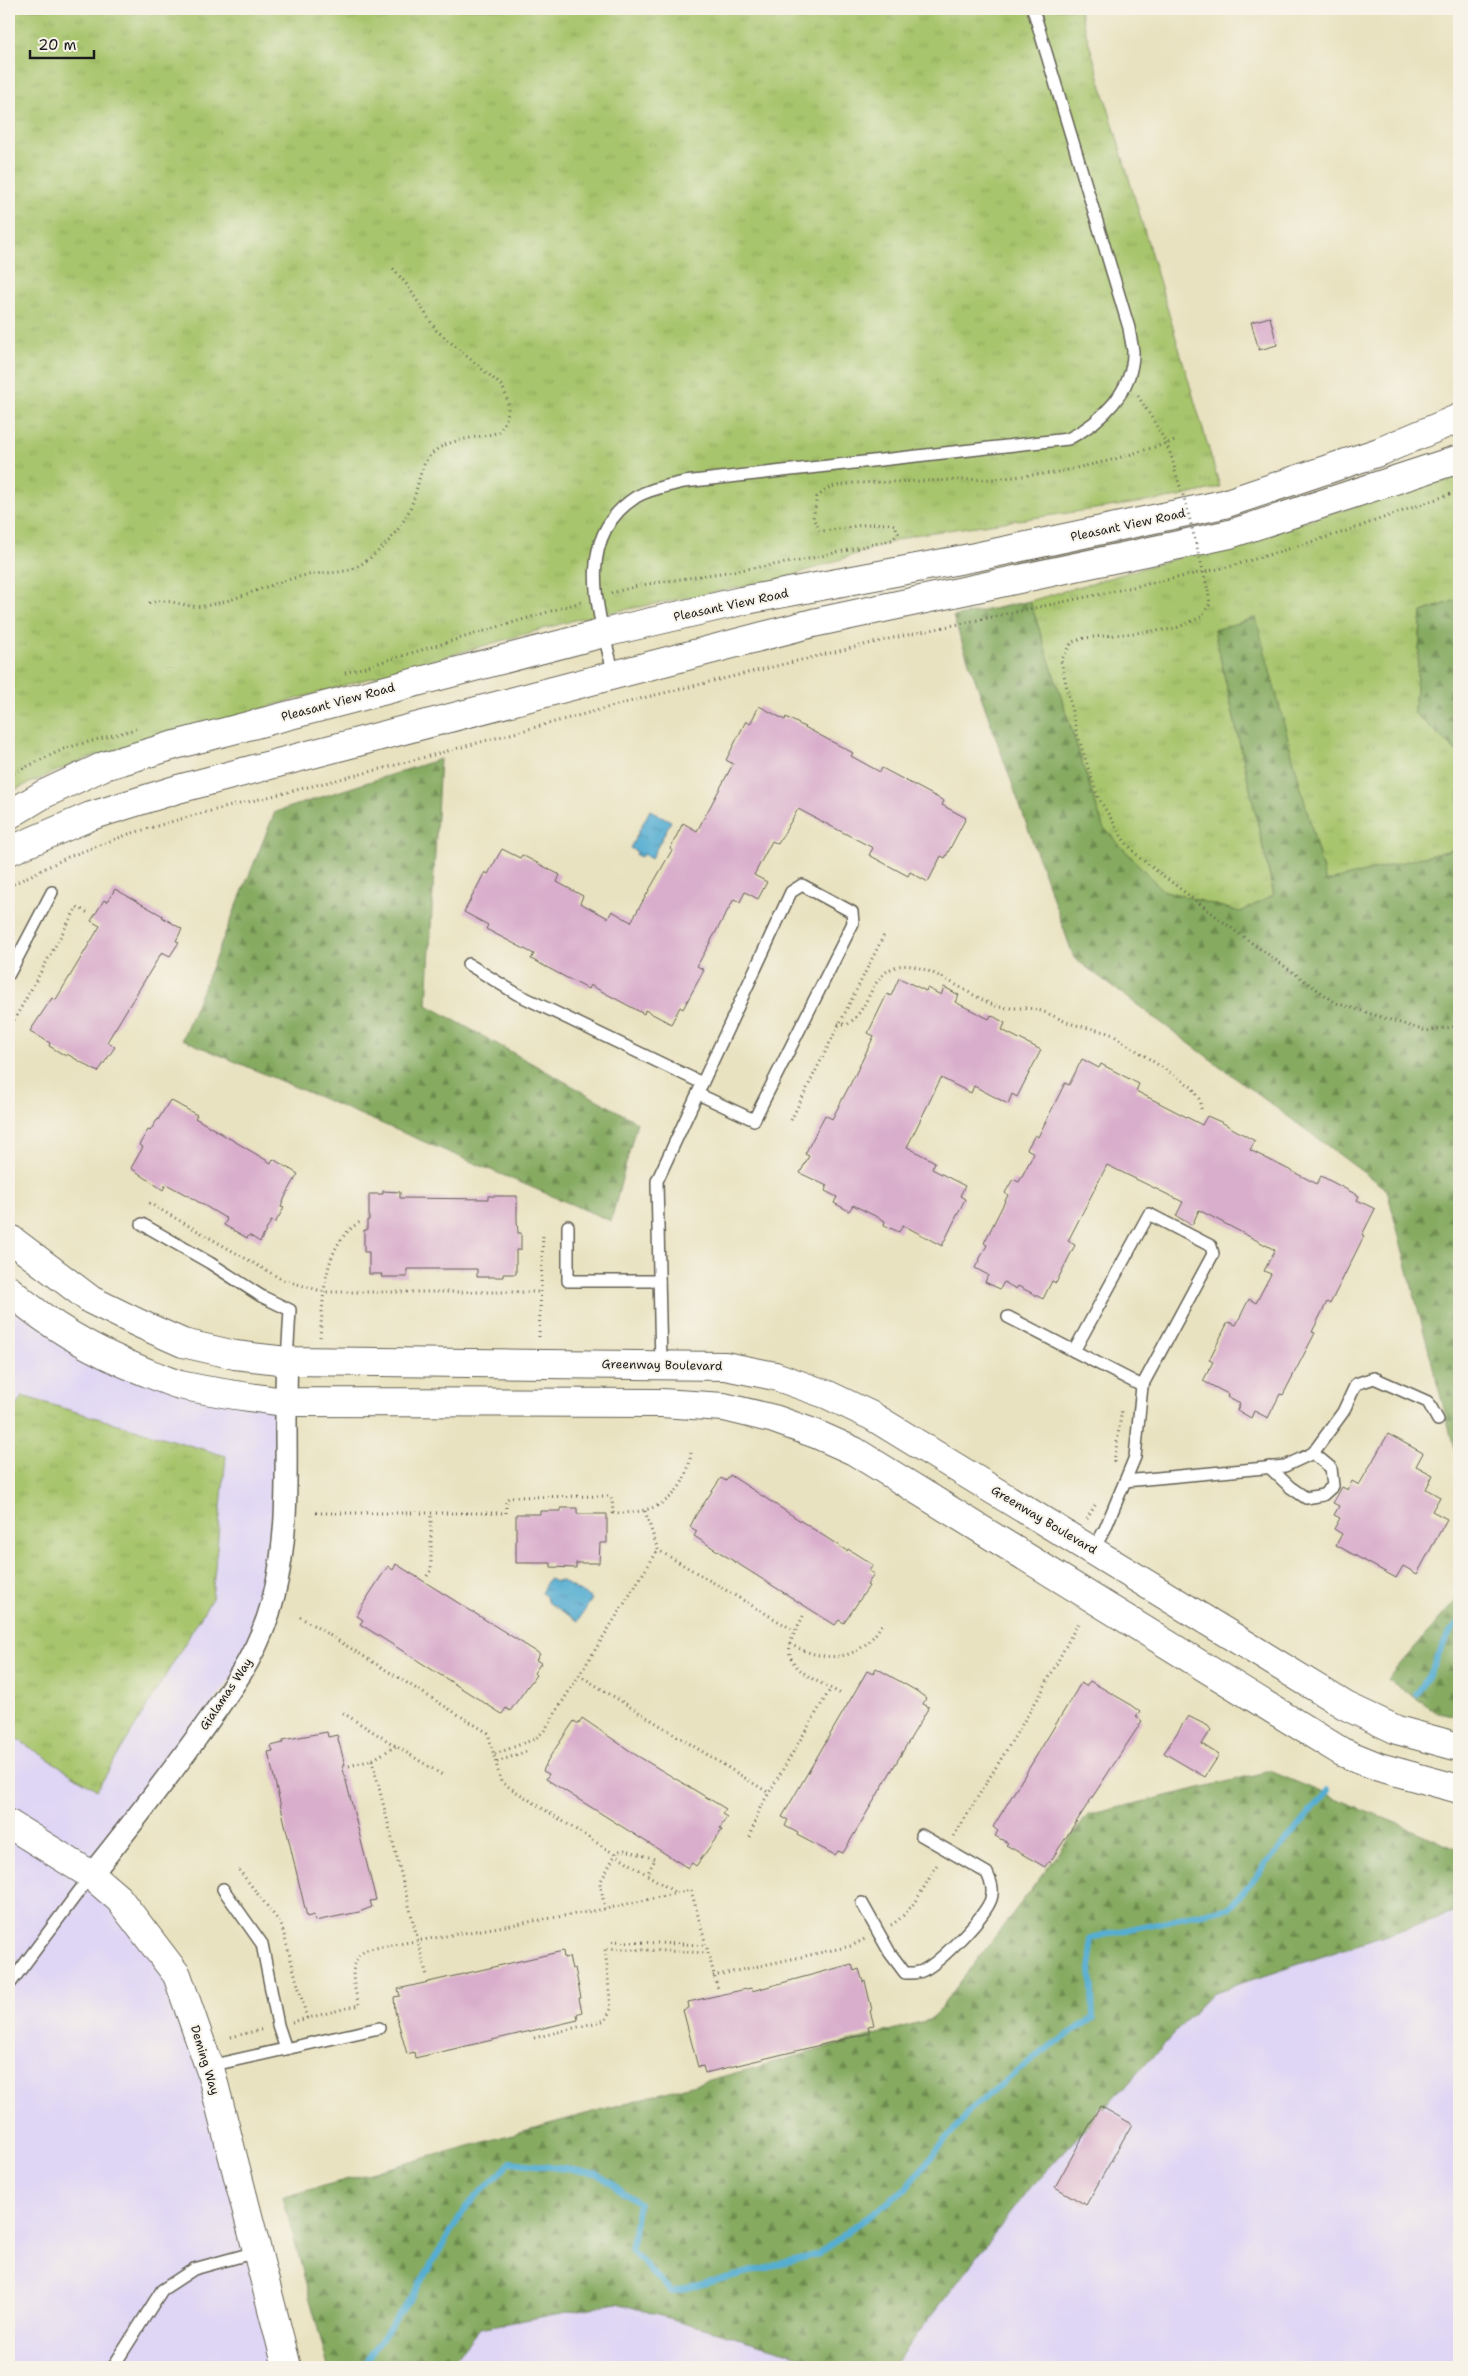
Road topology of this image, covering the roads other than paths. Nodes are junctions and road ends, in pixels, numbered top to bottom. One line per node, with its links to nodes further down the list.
1 (1033, 9): 4 (lane)
2 (1459, 418): 4 (street, Pleasant View Road)
3 (1459, 459): 5 (street)
4 (604, 633): 5 (lane); 6 (street, Pleasant View Road)
5 (614, 674): 7 (street)
6 (9, 815)
7 (9, 851)
8 (52, 892): 10 (lane)
9 (468, 964): 11 (lane)
10 (9, 974)
11 (700, 1089): 11 (lane); 15 (lane)
12 (142, 1224): 19 (lane)
13 (568, 1226): 15 (lane)
14 (9, 1238): 19 (street, Greenway Boulevard)
15 (659, 1281): 20 (lane)
16 (9, 1290): 22 (street)
17 (1008, 1317): 18 (lane)
18 (1074, 1351): 21 (lane); 21 (lane)
19 (288, 1361): 20 (street, Greenway Boulevard); 22 (street, Gialamas Way)
20 (661, 1364): 27 (street, Greenway Boulevard)
21 (1142, 1386): 26 (lane)
22 (285, 1402): 29 (street); 32 (street, Gialamas Way)
23 (1438, 1420): 24 (lane)
24 (1313, 1453): 25 (lane); 25 (lane)
25 (1269, 1467): 26 (lane)
26 (1125, 1480): 27 (lane)
27 (1093, 1550): 28 (street, Greenway Boulevard)
28 (1459, 1747)
29 (1459, 1789)
30 (9, 1824): 32 (street, Deming Way)
31 (921, 1835): 34 (lane)
32 (91, 1875): 35 (lane); 38 (street, Deming Way)
33 (223, 1889): 37 (lane)
34 (862, 1903)
35 (9, 1985)
36 (379, 2028): 37 (lane)
37 (286, 2049): 38 (lane)
38 (209, 2066): 39 (street, Deming Way)
39 (256, 2252): 40 (lane); 41 (street, Deming Way)
40 (113, 2367)
41 (287, 2367)

